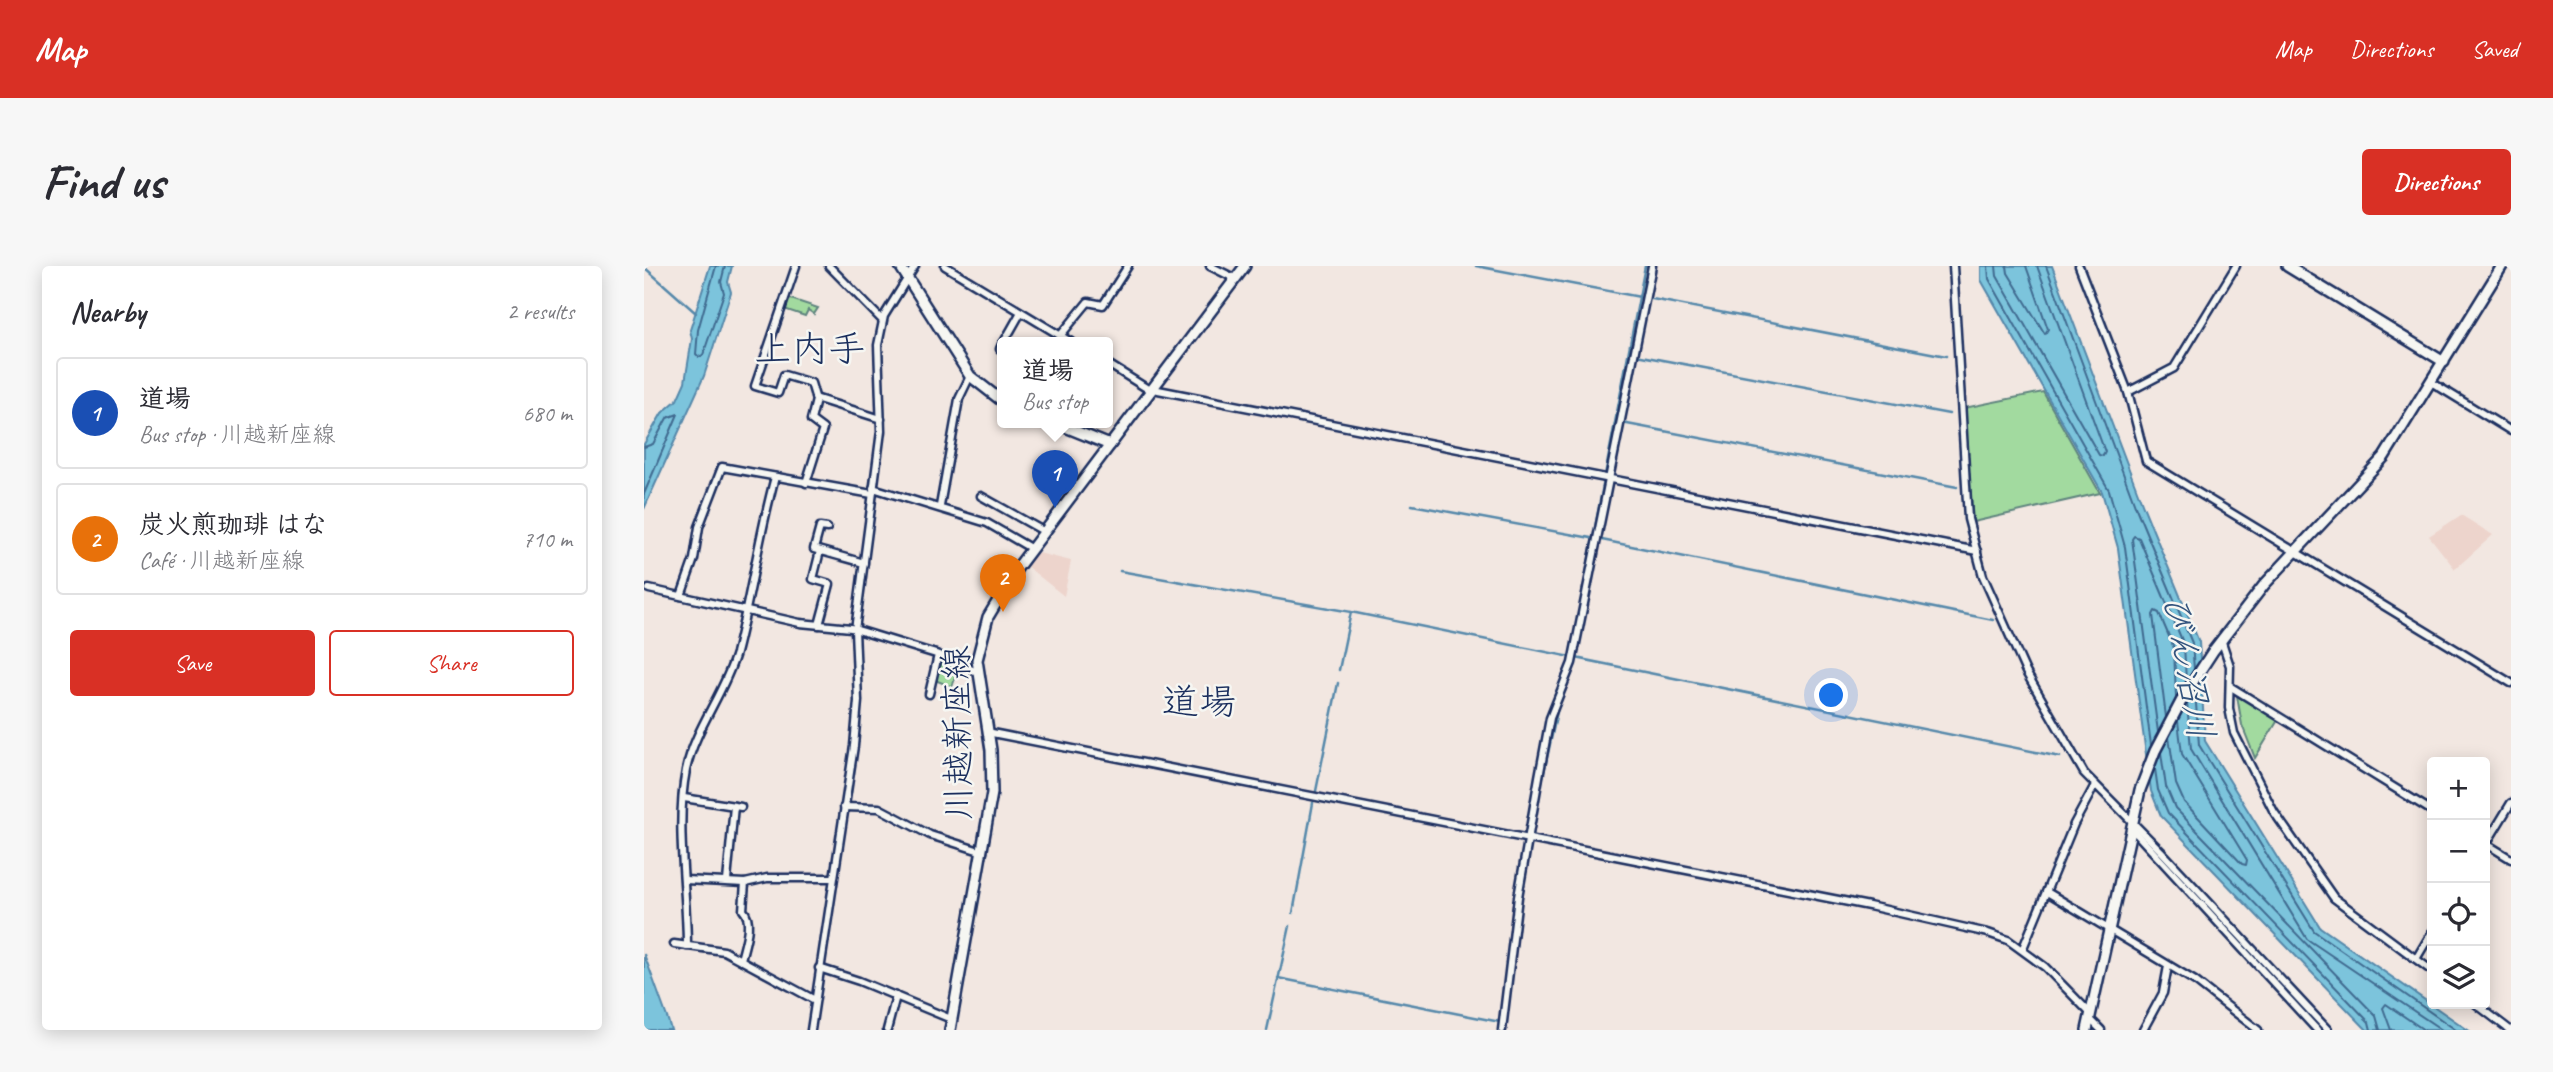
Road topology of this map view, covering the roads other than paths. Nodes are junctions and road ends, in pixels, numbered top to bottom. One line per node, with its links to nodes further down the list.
1 (796, 266): 29 (street)
2 (829, 266): 19 (street)
3 (900, 266): 16 (street)
4 (915, 266): 16 (street)
5 (945, 266): 18 (street)
6 (1128, 266): 20 (street)
7 (1210, 266): 17 (street)
8 (1245, 266): 17 (street, 川越新座線)
9 (1652, 266): 35 (street)
10 (1953, 266): 44 (street)
11 (2079, 266): 27 (street)
12 (2236, 266): 27 (street)
13 (2287, 266): 15 (street)
14 (2502, 266): 22 (street)
15 (2304, 271): 22 (street)
16 (908, 278): 19 (street); 24 (street)
17 (1236, 279): 26 (street, 川越新座線)
18 (1021, 312): 20 (street); 21 (street)
19 (882, 320): 30 (street)
20 (1060, 336)
21 (1006, 337)
22 (2444, 362): 25 (street)
23 (1113, 367): 26 (street)
24 (970, 376): 28 (street); 39 (street)
25 (2431, 382): 32 (street); 45 (street)
26 (1152, 390): 33 (street, 川越新座線); 35 (street)
27 (2127, 393): 45 (street)
28 (997, 396)
29 (815, 398): 30 (street); 36 (street)
30 (881, 419): 37 (street)
31 (1067, 428): 33 (street)
32 (2511, 430)
33 (1110, 446): 41 (street, 川越新座線)
34 (775, 477): 36 (street); 48 (street); 49 (street)
35 (1610, 480): 44 (street); 66 (street)
36 (806, 482): 37 (street)
37 (873, 491): 39 (street); 46 (street)
38 (981, 496): 41 (street)
39 (940, 506): 42 (street)
40 (827, 528): 43 (street)
41 (1045, 532): 42 (street, 川越新座線)
42 (1032, 550): 54 (street, 川越新座線)
43 (820, 551): 46 (street); 50 (street)
44 (1976, 551): 59 (street)
45 (2295, 552): 52 (street); 55 (street)
46 (863, 563): 51 (street)
47 (649, 589): 48 (street)
48 (681, 596): 49 (street)
49 (744, 610): 50 (street); 60 (street)
50 (819, 625): 51 (street)
51 (855, 630): 53 (street); 62 (street)
52 (2221, 639): 56 (street); 64 (street)
53 (938, 655): 54 (street); 57 (street)
54 (977, 672): 58 (street, 川越新座線)
55 (2511, 683)
56 (2231, 687): 63 (street); 80 (street)
57 (929, 694)
58 (988, 732): 66 (street); 68 (street, 川越新座線)
59 (2095, 785): 64 (street); 74 (street)
60 (684, 798): 71 (street); 72 (street)
61 (2511, 803): 65 (street)
62 (844, 807): 68 (street); 70 (street)
63 (2427, 808)
64 (2132, 826): 75 (street); 100 (street); 101 (street)
65 (2490, 837)
66 (1529, 839): 79 (street); 94 (street)
67 (2490, 848): 69 (street)
68 (983, 852): 89 (street, 川越新座線)
69 (2511, 859)
70 (833, 878): 73 (street); 84 (street)
71 (685, 880): 72 (street); 78 (street)
72 (727, 881): 73 (street)
73 (746, 883): 81 (street)
74 (2047, 892): 75 (street); 79 (street)
75 (2109, 932): 82 (street); 88 (street)
76 (2427, 940): 80 (street)
77 (674, 944): 78 (street)
78 (687, 946): 81 (street)
79 (2023, 948): 88 (street)
80 (2416, 959): 83 (street)
81 (741, 960): 86 (street)
82 (2168, 966): 90 (street); 97 (street)
83 (2427, 967)
84 (819, 968): 85 (street); 86 (street)
85 (896, 996): 89 (street); 92 (street)
86 (813, 999): 91 (street)
87 (2483, 1009): 102 (street)
88 (2090, 1015): 95 (street); 96 (street)
89 (951, 1019): 93 (street, 川越新座線)
90 (2249, 1021): 98 (street); 99 (street)
91 (811, 1030)
92 (887, 1030)
93 (950, 1030)
94 (1502, 1030)
95 (2087, 1030)
96 (2101, 1030)
97 (2143, 1030)
98 (2242, 1030)
99 (2258, 1030)
100 (2318, 1030)
101 (2328, 1030)
102 (2510, 1030)

